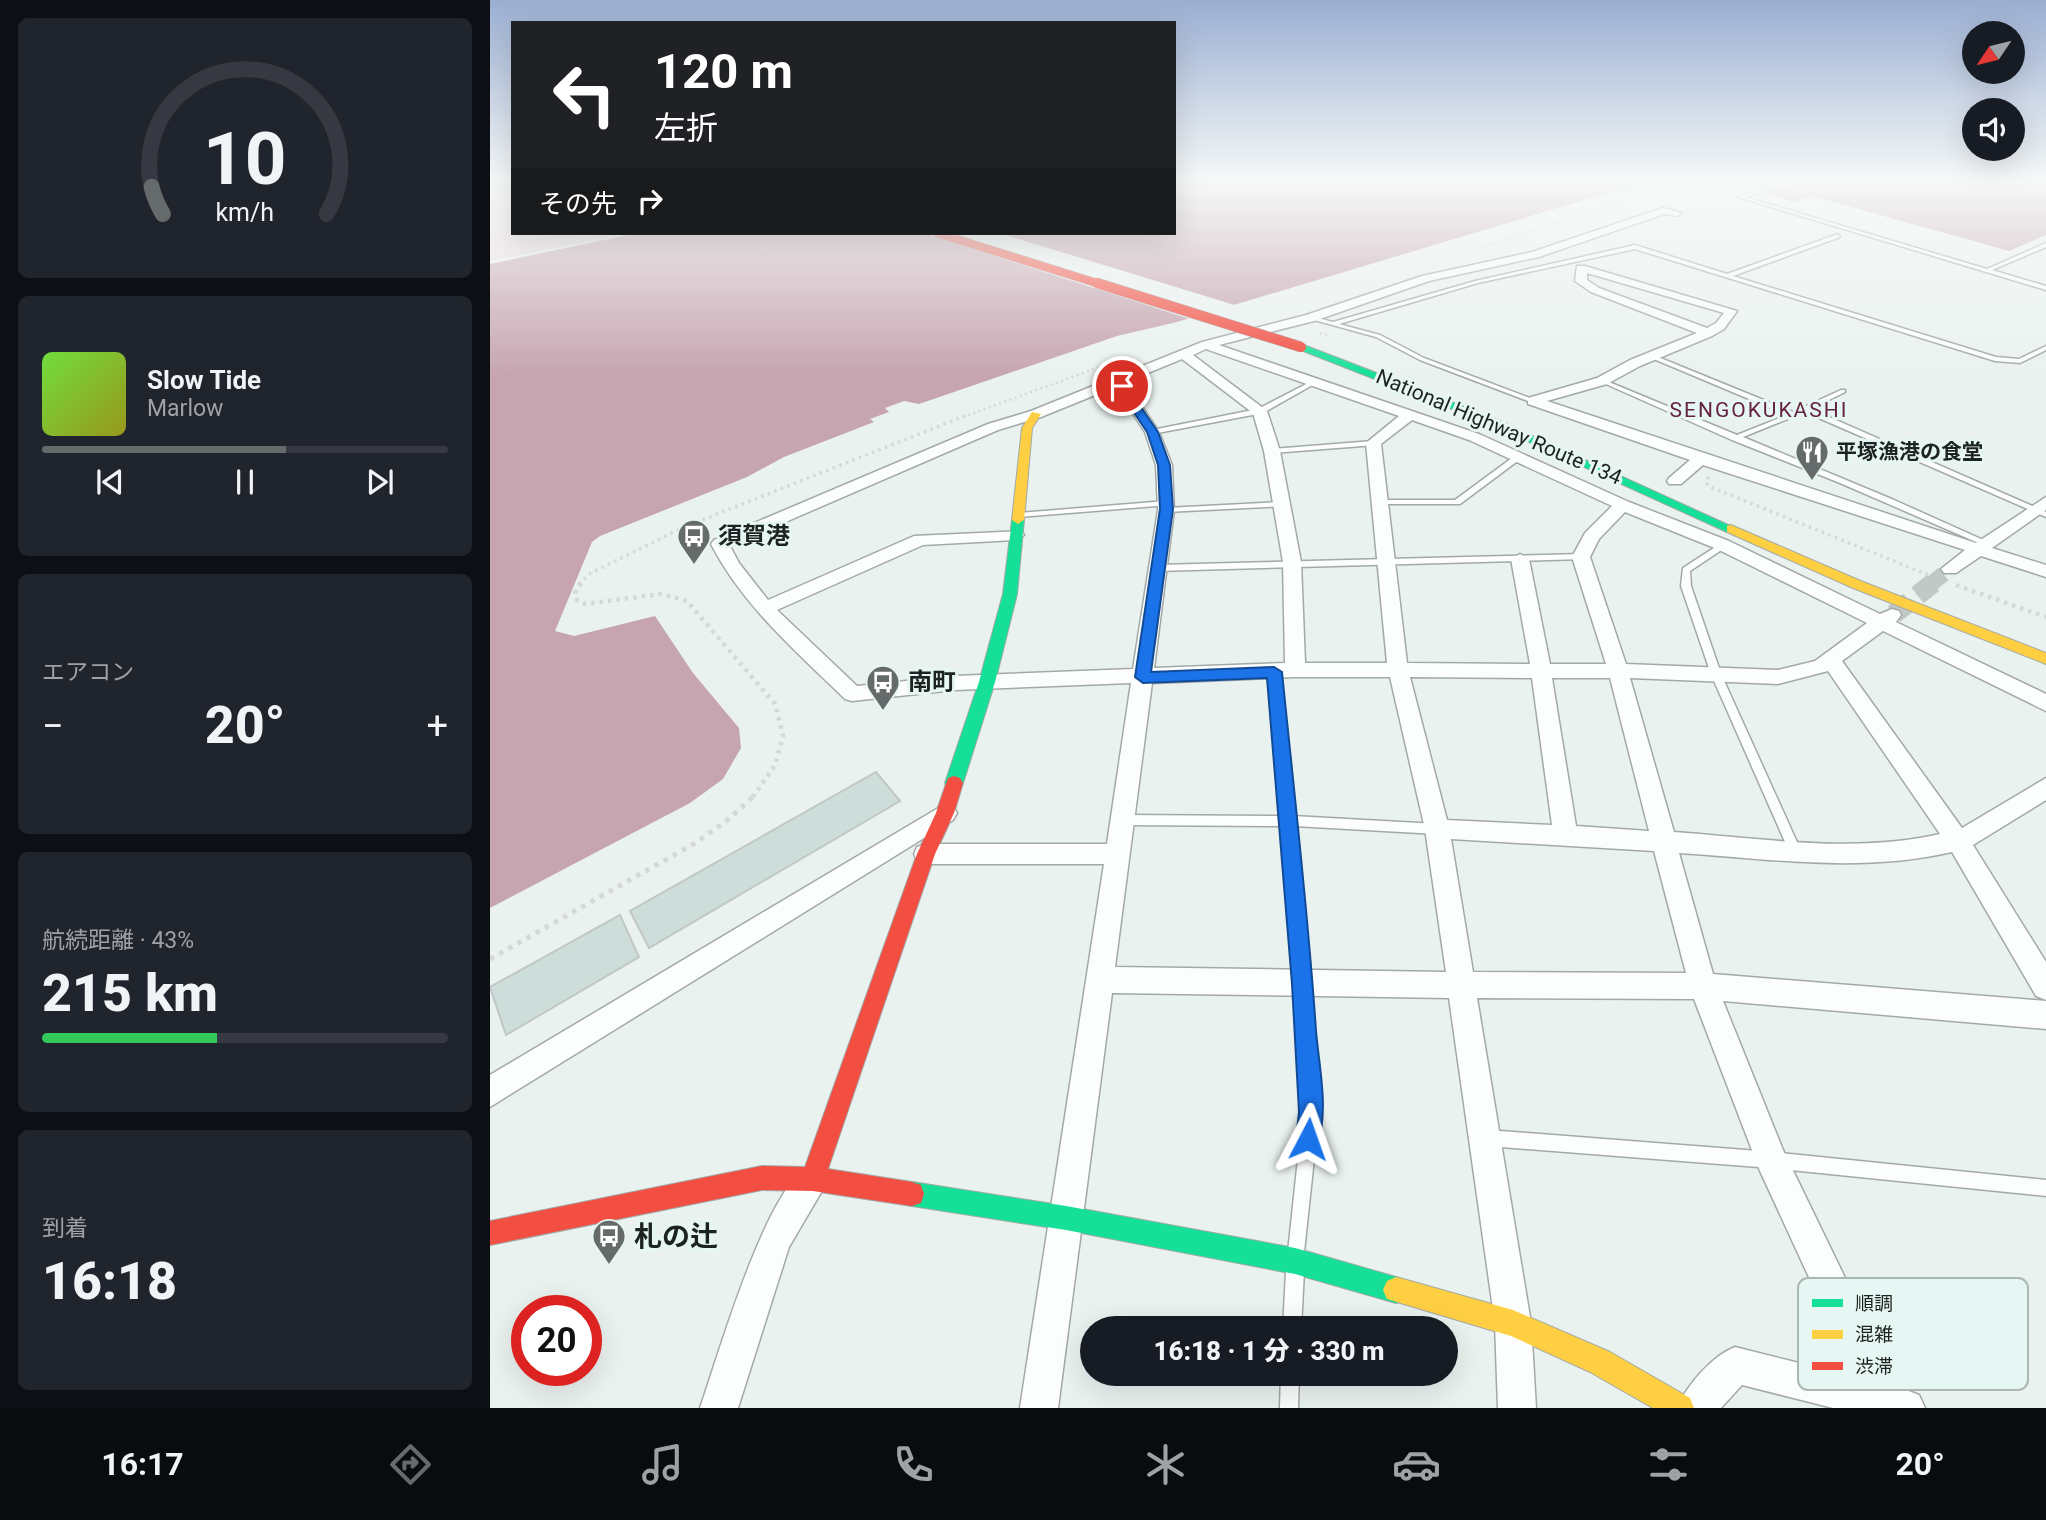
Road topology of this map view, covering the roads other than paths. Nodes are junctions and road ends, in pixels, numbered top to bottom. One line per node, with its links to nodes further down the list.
1 (978, 246): 60 (main road, National Highway Route 134, bridge)
2 (1015, 246): 20 (main road, National Highway Route 134)
3 (1562, 246): 12 (street)
4 (1811, 246): 10 (lane)
5 (1906, 246): 9 (lane)
6 (2044, 246): 9 (lane)
7 (1553, 266): 8 (lane); 10 (lane); 13 (lane)
8 (1581, 268): 16 (street); 16 (street)
9 (1988, 270): 11 (lane)
10 (1727, 276): 18 (lane)
11 (2046, 288)
12 (1384, 292): 13 (lane); 14 (street)
13 (1408, 301): 15 (lane)
14 (1310, 317): 15 (lane); 17 (street)
15 (1335, 323): 27 (lane)
16 (1708, 333): 21 (street)
17 (1206, 345): 19 (street); 25 (street)
18 (2046, 348)
19 (1182, 353): 23 (street); 29 (street)
20 (1363, 353)
21 (1651, 356): 24 (street); 32 (lane)
22 (1402, 366): 33 (main road, National Highway Route 134)
23 (1118, 381): 30 (street); 34 (street)
24 (1602, 381): 27 (street); 35 (lane)
25 (1314, 382): 29 (lane); 31 (street)
26 (1843, 391): 28 (lane)
27 (1533, 401): 39 (street)
28 (1805, 409): 32 (lane); 46 (lane)
29 (1260, 411): 34 (lane); 37 (street)
30 (1036, 414): 47 (main road); 58 (street)
31 (1410, 415): 36 (street); 38 (street)
32 (1793, 415): 35 (lane)
33 (1541, 421)
34 (1152, 432): 45 (street)
35 (1735, 438): 50 (lane)
36 (1373, 443): 37 (lane); 42 (street)
37 (1272, 451): 43 (street)
38 (1519, 457): 42 (lane); 44 (street)
39 (1701, 458): 40 (street); 50 (street)
40 (1669, 478): 41 (main road)
41 (1694, 489)
42 (1378, 502): 53 (street)
43 (1282, 504): 45 (lane); 54 (street)
44 (1623, 505): 49 (street); 51 (street)
45 (1166, 506): 47 (lane); 55 (street)
46 (2042, 509): 50 (street)
47 (1019, 515): 48 (main road)
48 (1015, 535): 58 (street); 69 (main road)
49 (1723, 545): 59 (street); 67 (lane)
50 (1982, 546): 56 (street); 57 (street)
51 (1581, 557): 52 (lane); 65 (street)
52 (1520, 559): 53 (lane); 64 (street)
53 (1384, 561): 54 (lane); 62 (street)
54 (1292, 562): 55 (lane); 63 (street)
55 (1158, 568): 68 (street)
56 (2046, 571)
57 (1947, 577)
58 (766, 608): 69 (street)
59 (1886, 619): 61 (street); 70 (street)
60 (2046, 659)
61 (1831, 661): 67 (street); 77 (street)
62 (1398, 668): 63 (street); 64 (street); 75 (street)
63 (1296, 670): 66 (street)
64 (1541, 670): 65 (street); 76 (street)
65 (1618, 671): 67 (street); 78 (street)
66 (1274, 672): 68 (street); 74 (lane)
67 (1716, 674): 79 (lane)
68 (1143, 677): 69 (street); 73 (street)
69 (986, 681): 72 (main road)
70 (2046, 703)
71 (2040, 800): 77 (street)
72 (945, 813): 80 (main road); 88 (street)
73 (1122, 820): 74 (lane); 81 (street)
74 (1288, 821): 75 (lane); 83 (lane)
75 (1437, 829): 76 (street); 84 (street)
76 (1565, 834): 78 (street)
77 (1958, 841): 79 (street); 86 (street)
78 (1663, 842): 79 (street); 85 (street)
79 (1795, 851)
80 (926, 854): 81 (street); 91 (main road)
81 (1118, 854): 82 (street)
82 (1100, 980): 83 (street); 93 (street)
83 (1303, 984): 84 (street); 95 (lane)
84 (1463, 985): 85 (street); 89 (street)
85 (1703, 986): 87 (street); 90 (street)
86 (2046, 987)
87 (2046, 1015)
88 (490, 1092)
89 (1486, 1138): 90 (lane); 98 (street)
90 (1771, 1160): 92 (lane); 96 (street)
91 (813, 1179): 93 (main road); 94 (main road); 104 (street)
92 (2046, 1188)
93 (1066, 1217): 95 (main road); 105 (street)
94 (490, 1233)
95 (1295, 1261): 97 (lane); 98 (main road)
96 (1830, 1278)
97 (1293, 1316)
98 (1513, 1323): 107 (street); 108 (main road)
99 (1798, 1381): 109 (street)
100 (1290, 1386): 106 (lane)
101 (1831, 1390): 103 (street)
102 (1885, 1390): 103 (street)
103 (1893, 1406)
104 (719, 1408)
105 (1039, 1408)
106 (1289, 1408)
107 (1517, 1408)
108 (1680, 1408)
109 (1696, 1408)

